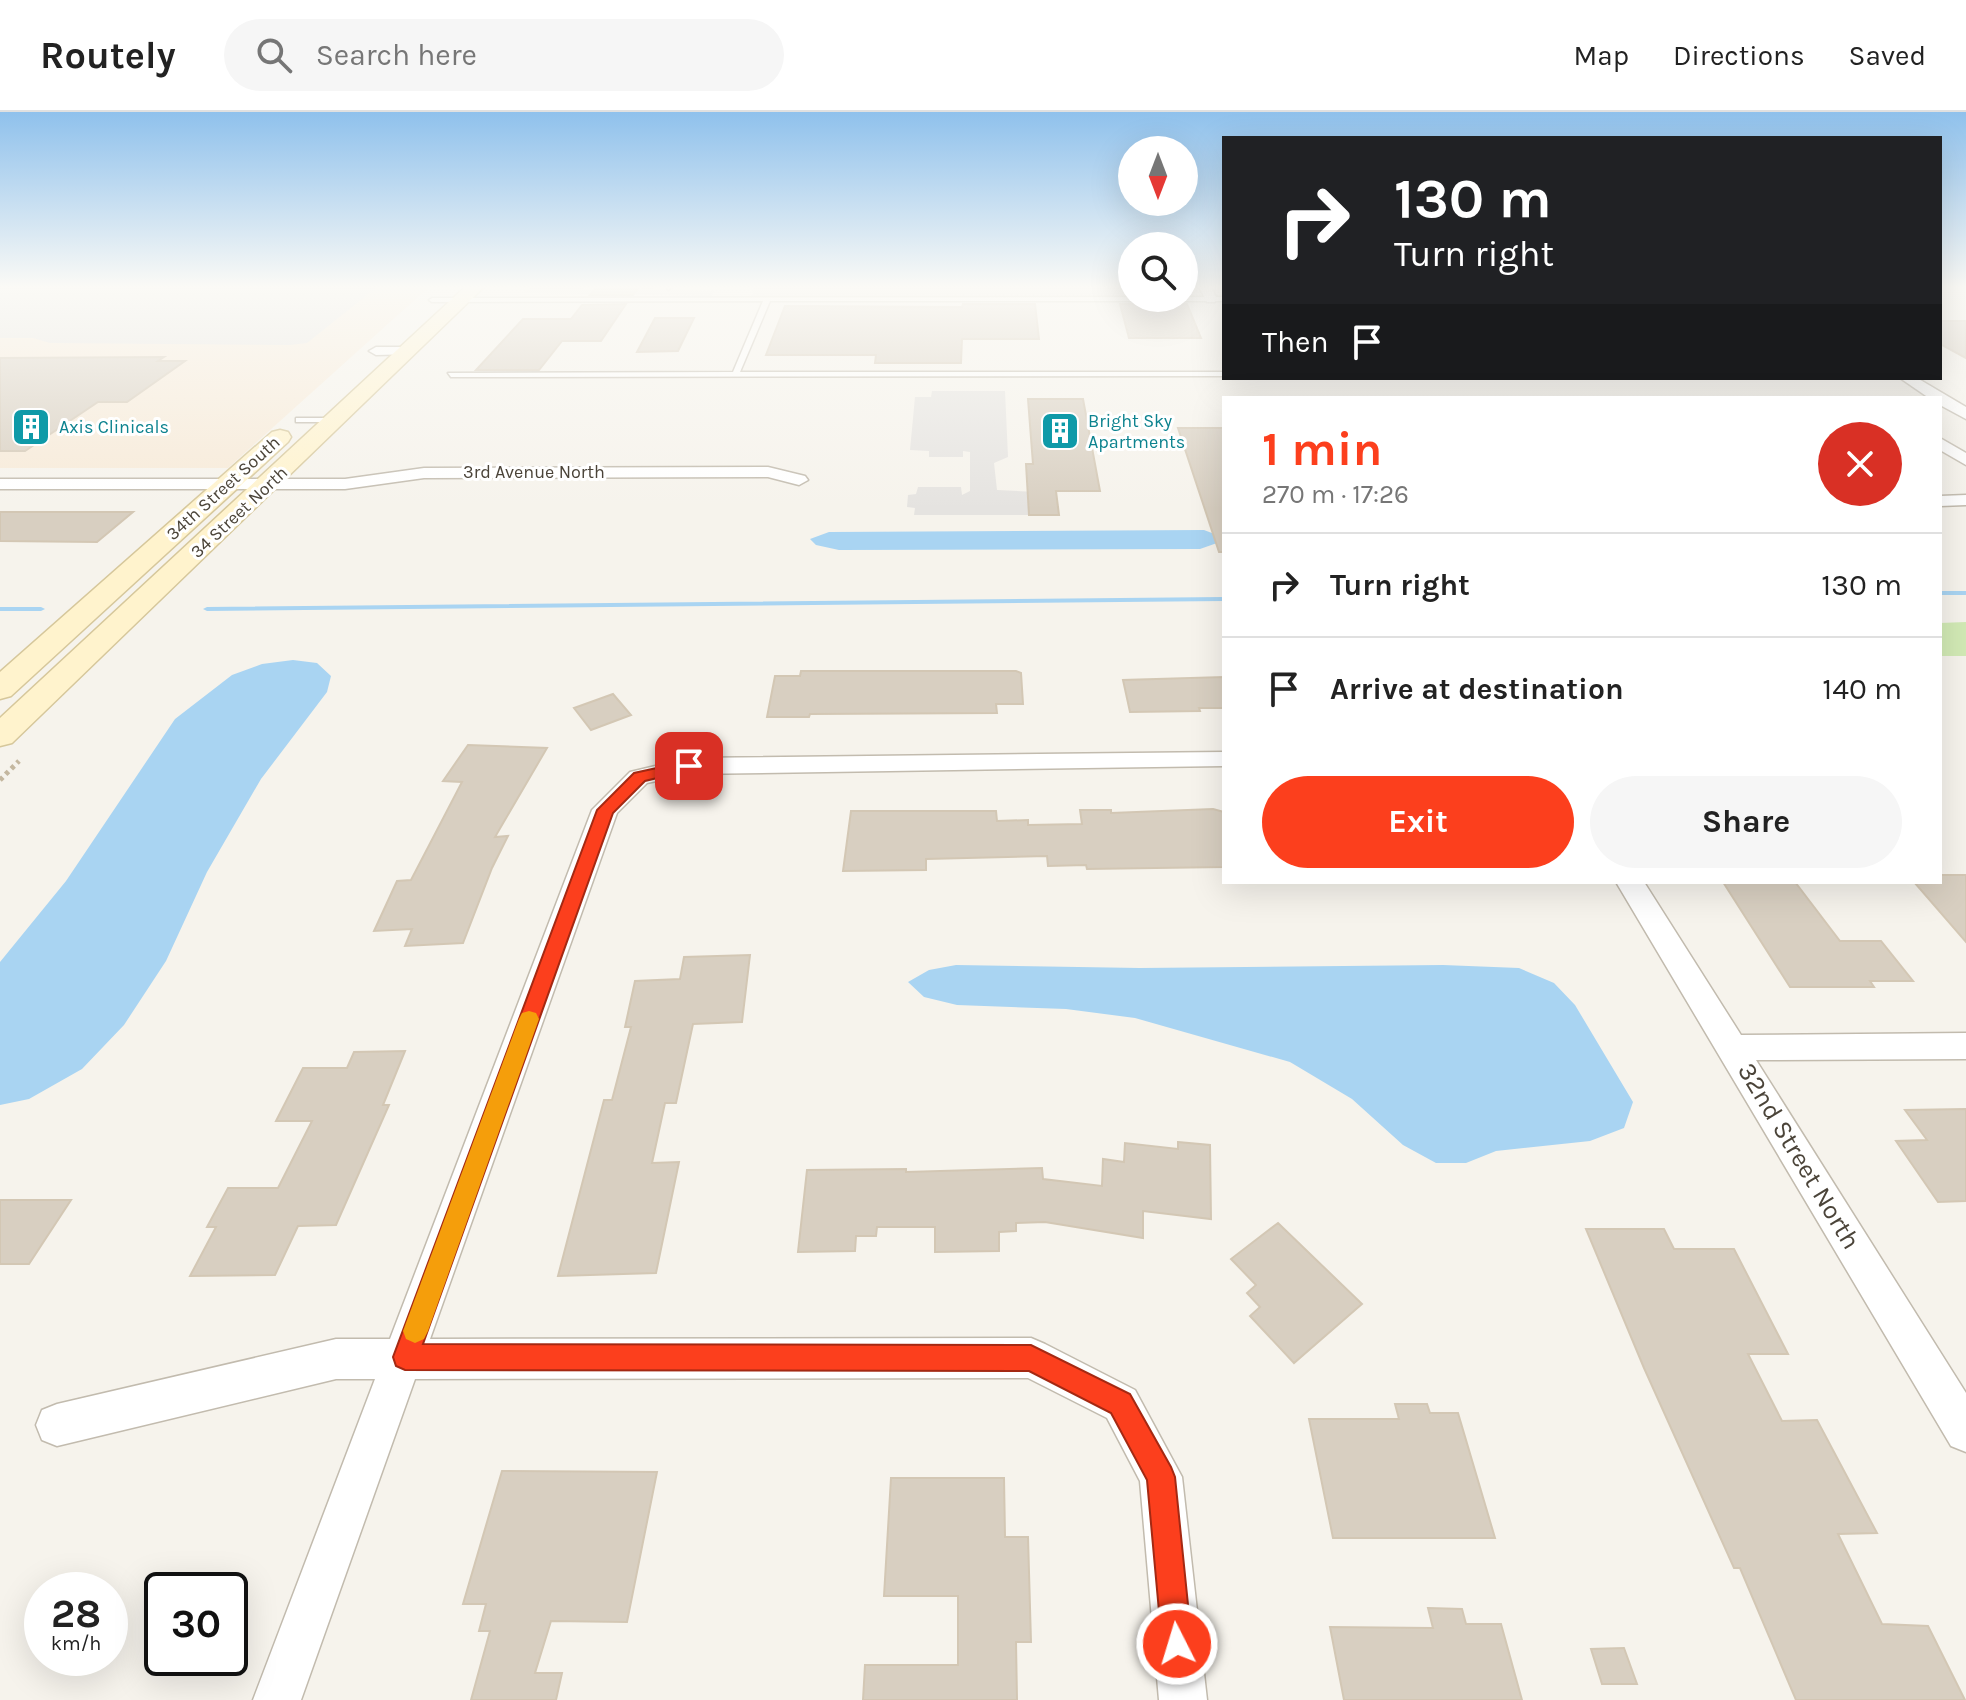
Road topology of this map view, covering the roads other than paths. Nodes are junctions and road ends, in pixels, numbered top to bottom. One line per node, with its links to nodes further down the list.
1 (382, 361): 9 (main road, 34 Street North)
2 (741, 361): 3 (lane)
3 (736, 374): 4 (lane); 5 (lane)
4 (1222, 374)
5 (451, 375)
6 (1910, 380): 7 (street)
7 (1936, 396)
8 (1942, 399): 10 (street)
9 (328, 410): 15 (main road, 34th Street South); 16 (main road, 34 Street North)
10 (1966, 414)
11 (1942, 444): 12 (street)
12 (1964, 457)
13 (799, 480): 16 (street, 3rd Avenue North)
14 (0, 484): 15 (street, 3rd Avenue North)
15 (228, 484): 16 (street, 3rd Avenue North); 19 (main road, 34th Street South)
16 (269, 484): 20 (main road, 34 Street North)
17 (1966, 500): 18 (street)
18 (1942, 501)
19 (0, 689)
20 (0, 736)
21 (1222, 759): 25 (street)
22 (1631, 884): 24 (street, 32nd Street North)
23 (1966, 1046): 24 (street)
24 (1734, 1048): 27 (street, 32nd Street North)
25 (405, 1357): 26 (street); 28 (street); 29 (street)
26 (57, 1425)
27 (1966, 1431)
28 (277, 1700)
29 (1183, 1700)

